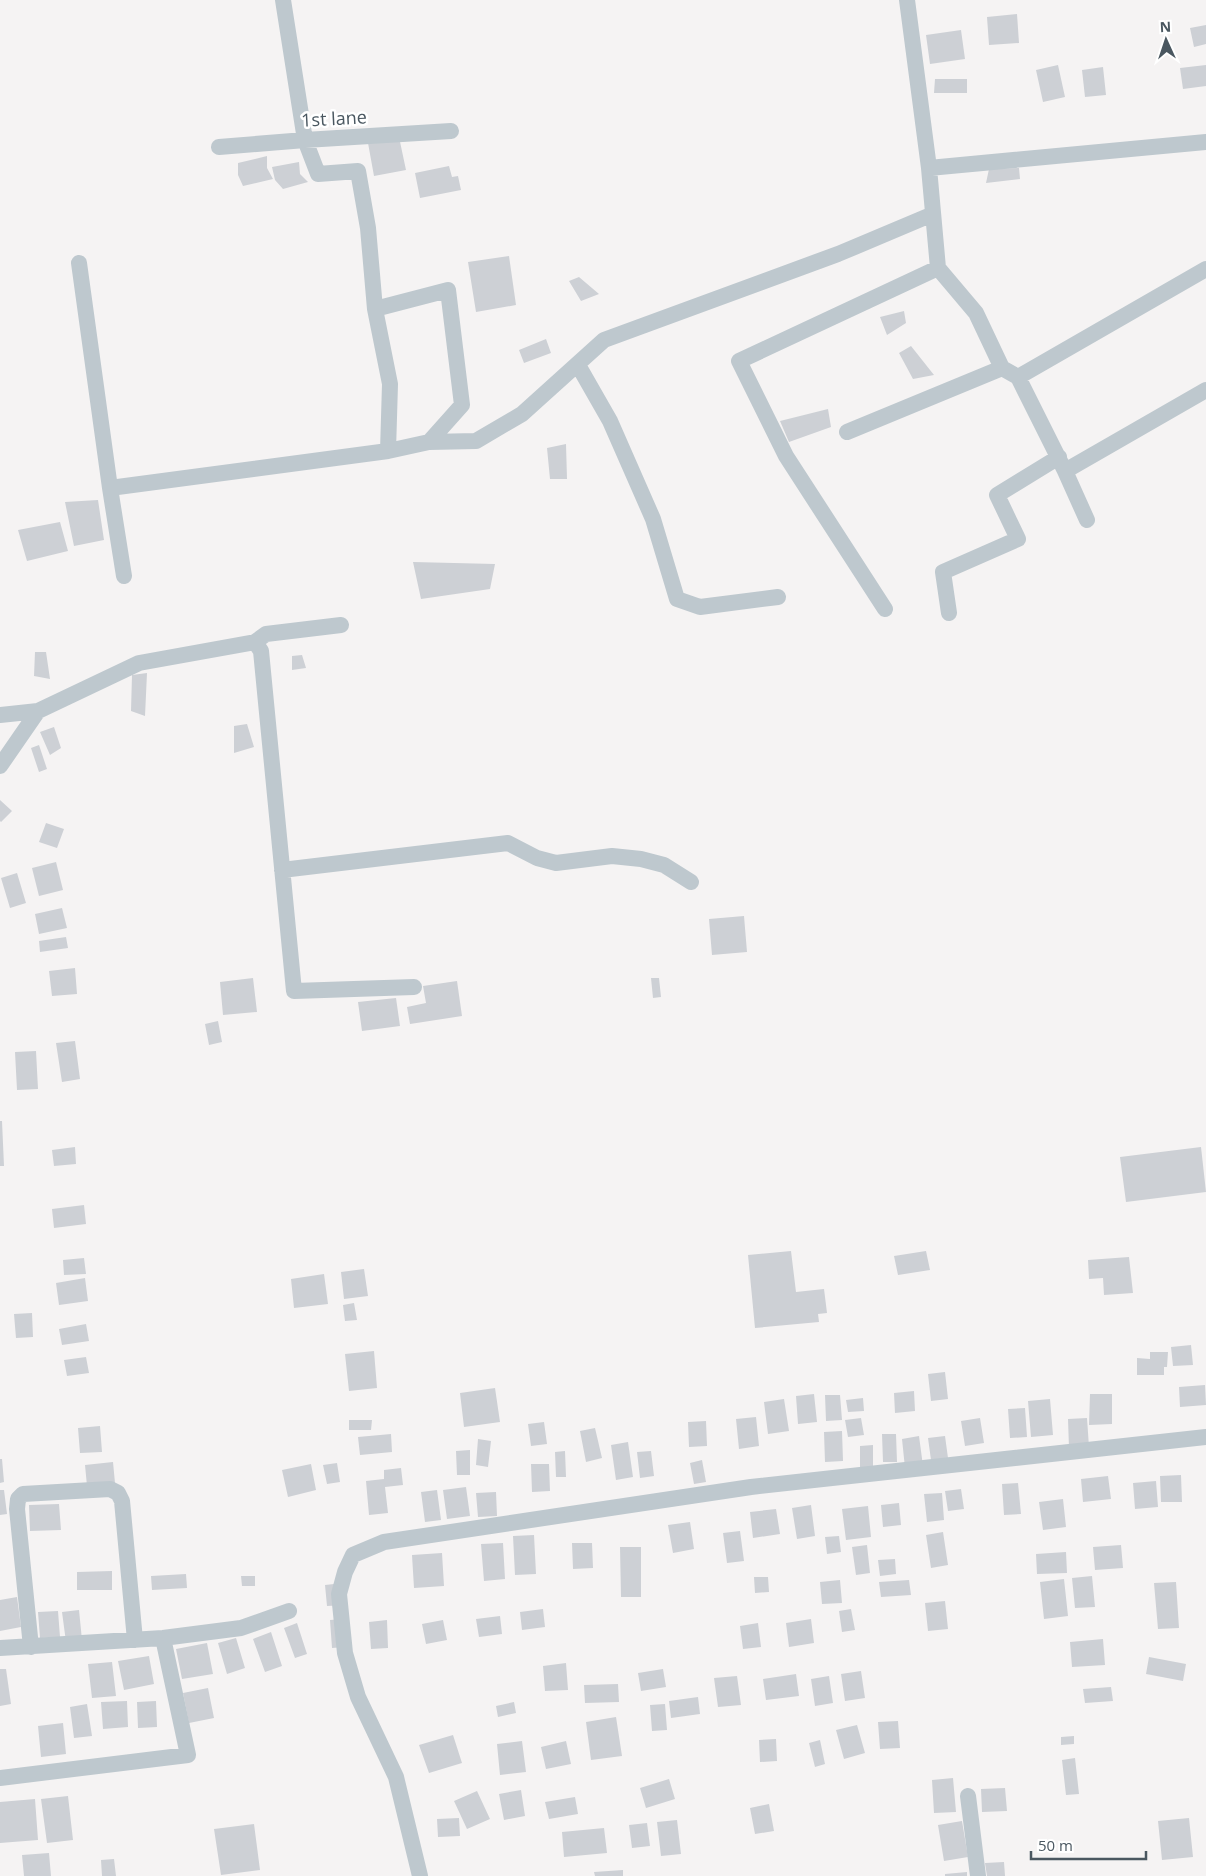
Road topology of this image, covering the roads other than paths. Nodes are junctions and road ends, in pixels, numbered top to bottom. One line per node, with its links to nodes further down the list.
1 (283, 0): 4 (street)
2 (907, 0): 7 (street)
3 (451, 131): 4 (street, 1st lane)
4 (305, 140): 6 (street, 1st lane); 12 (street)
5 (1206, 142): 7 (street)
6 (219, 147)
7 (929, 168): 8 (street)
8 (933, 214): 10 (street); 13 (street)
9 (79, 264): 21 (street)
10 (938, 268): 14 (street); 25 (street)
11 (1206, 269): 15 (street)
12 (375, 309): 18 (street); 19 (street)
13 (578, 365): 18 (street); 24 (street)
14 (1002, 368): 15 (street); 17 (street)
15 (1018, 377): 20 (street)
16 (1206, 390): 20 (street)
17 (847, 432)
18 (429, 442): 19 (street)
19 (388, 451): 21 (street)
20 (1062, 464): 22 (street); 26 (street)
21 (110, 488): 23 (street)
22 (1087, 520)
23 (124, 576)
24 (778, 597)
25 (885, 609)
26 (949, 613)
27 (341, 626): 28 (street)
28 (255, 642): 29 (street); 32 (street)
29 (38, 711): 30 (street); 31 (street)
30 (0, 715)
31 (0, 766)
32 (282, 870): 33 (street); 34 (street)
33 (691, 882)
34 (414, 988)
35 (1206, 1437): 43 (street)
36 (289, 1611): 37 (street)
37 (163, 1638): 38 (street); 41 (street)
38 (136, 1640): 39 (street); 39 (street)
39 (31, 1646): 40 (street)
40 (0, 1648)
41 (0, 1778)
42 (968, 1796): 44 (street)
43 (420, 1876)
44 (978, 1876)

